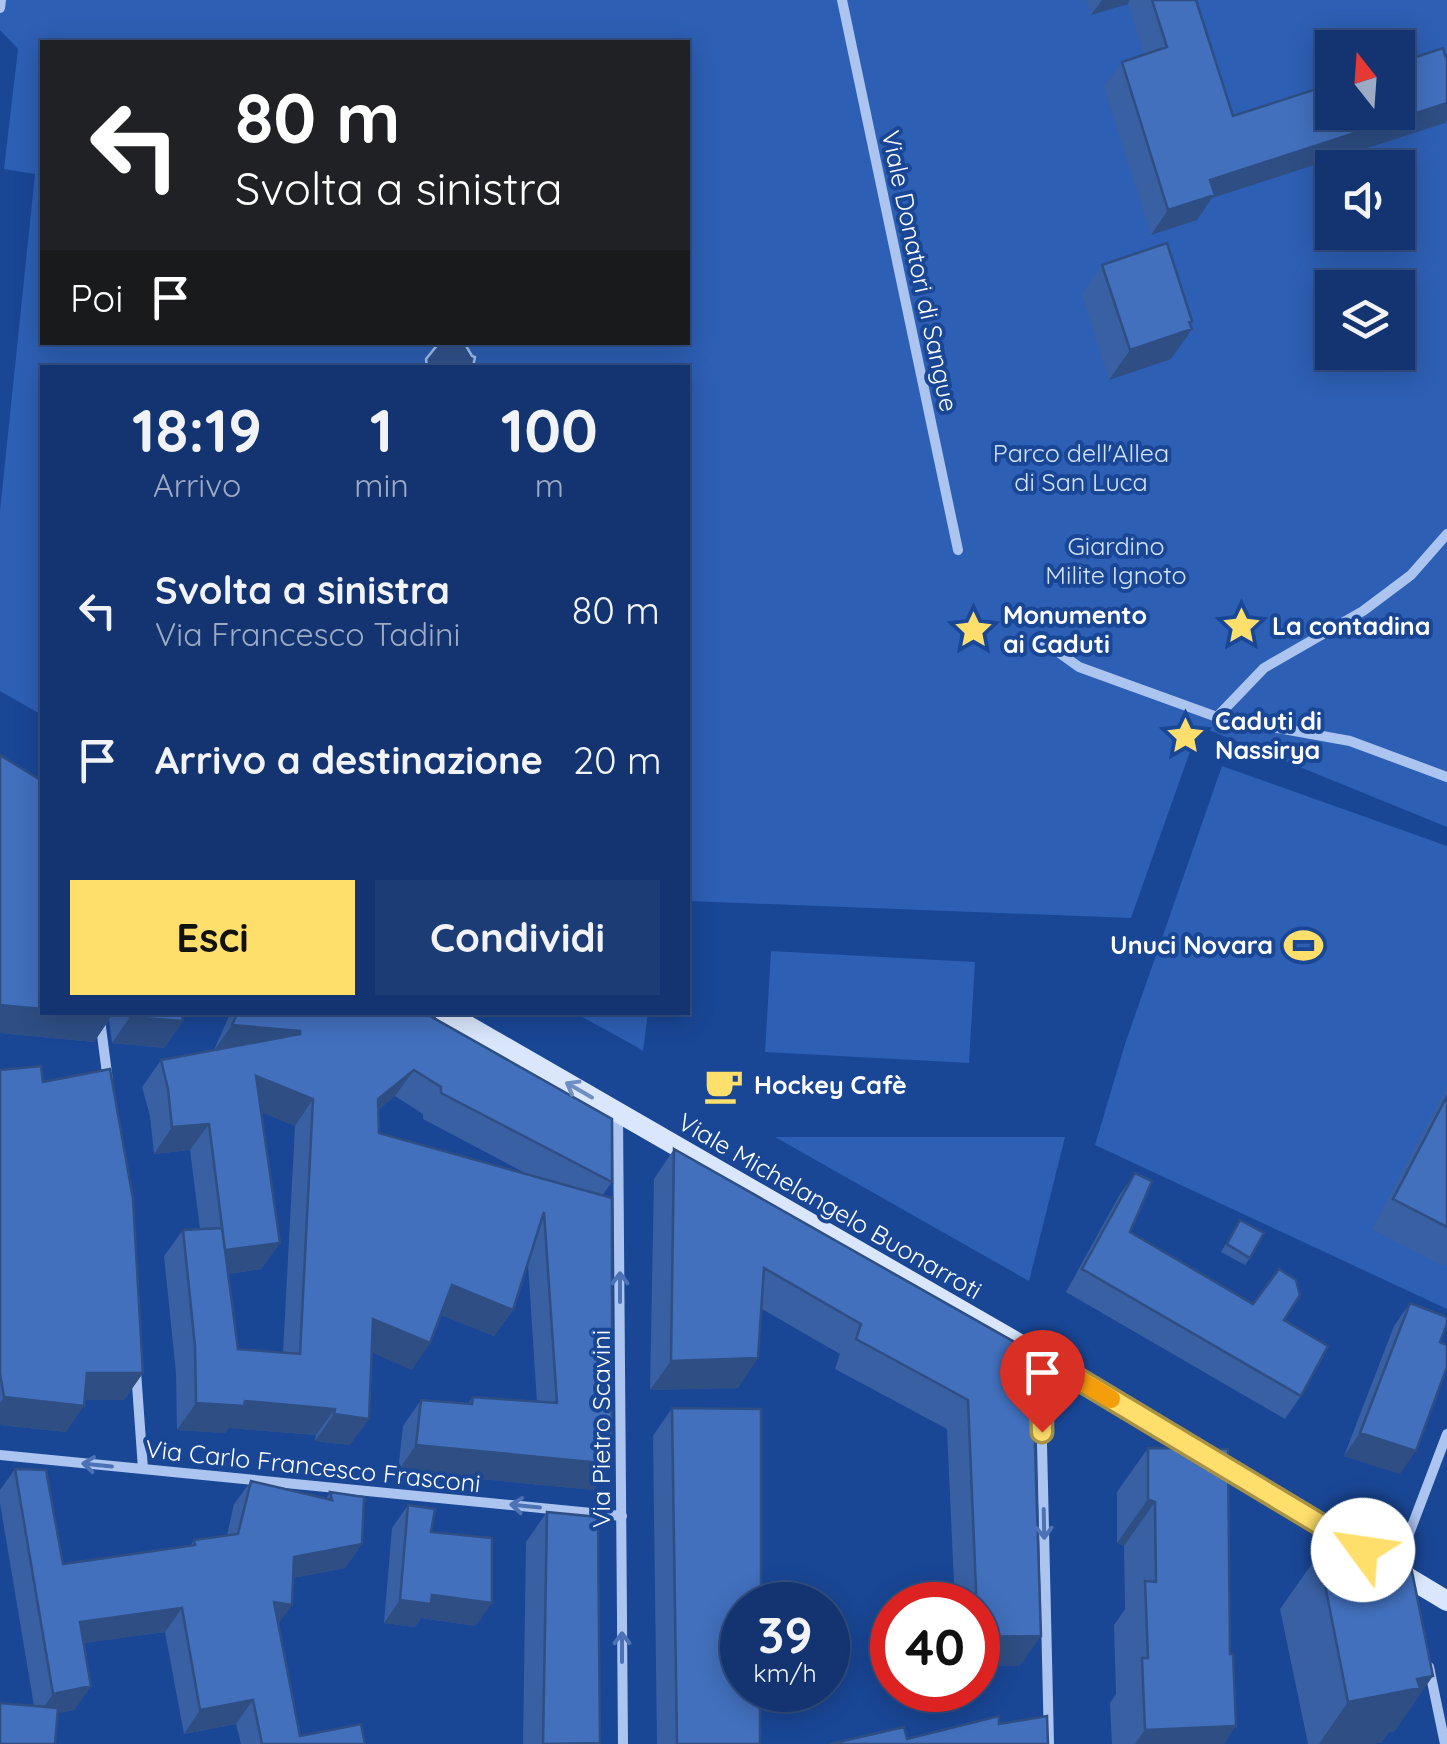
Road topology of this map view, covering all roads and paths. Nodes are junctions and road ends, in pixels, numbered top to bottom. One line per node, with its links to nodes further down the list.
1 (1, 0): 3 (street)
2 (842, 0): 5 (street, Viale Donatori di Sangue)
3 (0, 8)
4 (1447, 534): 7 (street)
5 (958, 550)
6 (1043, 641): 7 (street)
7 (1217, 717): 8 (street)
8 (1447, 778)
9 (99, 1015): 11 (street)
10 (449, 1015): 12 (street, Viale Michelangelo Buonarroti, one-way to 10)
11 (109, 1090)
12 (618, 1113): 14 (street, Viale Michelangelo Buonarroti); 18 (street, Via Pietro Scavini, one-way to 12)
13 (135, 1356): 17 (street)
14 (1040, 1356): 19 (street, Viale Michelangelo Buonarroti); 23 (street, one-way to 23)
15 (1447, 1434): 19 (street)
16 (0, 1456): 17 (street, Via Carlo Francesco Frasconi, one-way to 16)
17 (143, 1469): 18 (street, Via Carlo Francesco Frasconi, one-way to 17)
18 (622, 1516): 22 (street, Via Pietro Scavini, one-way to 18)
19 (1403, 1580): 20 (street, Viale Michelangelo Buonarroti)
20 (1447, 1601)
21 (1425, 1650): 24 (street)
22 (623, 1744)
23 (1049, 1744)
24 (1445, 1744)

